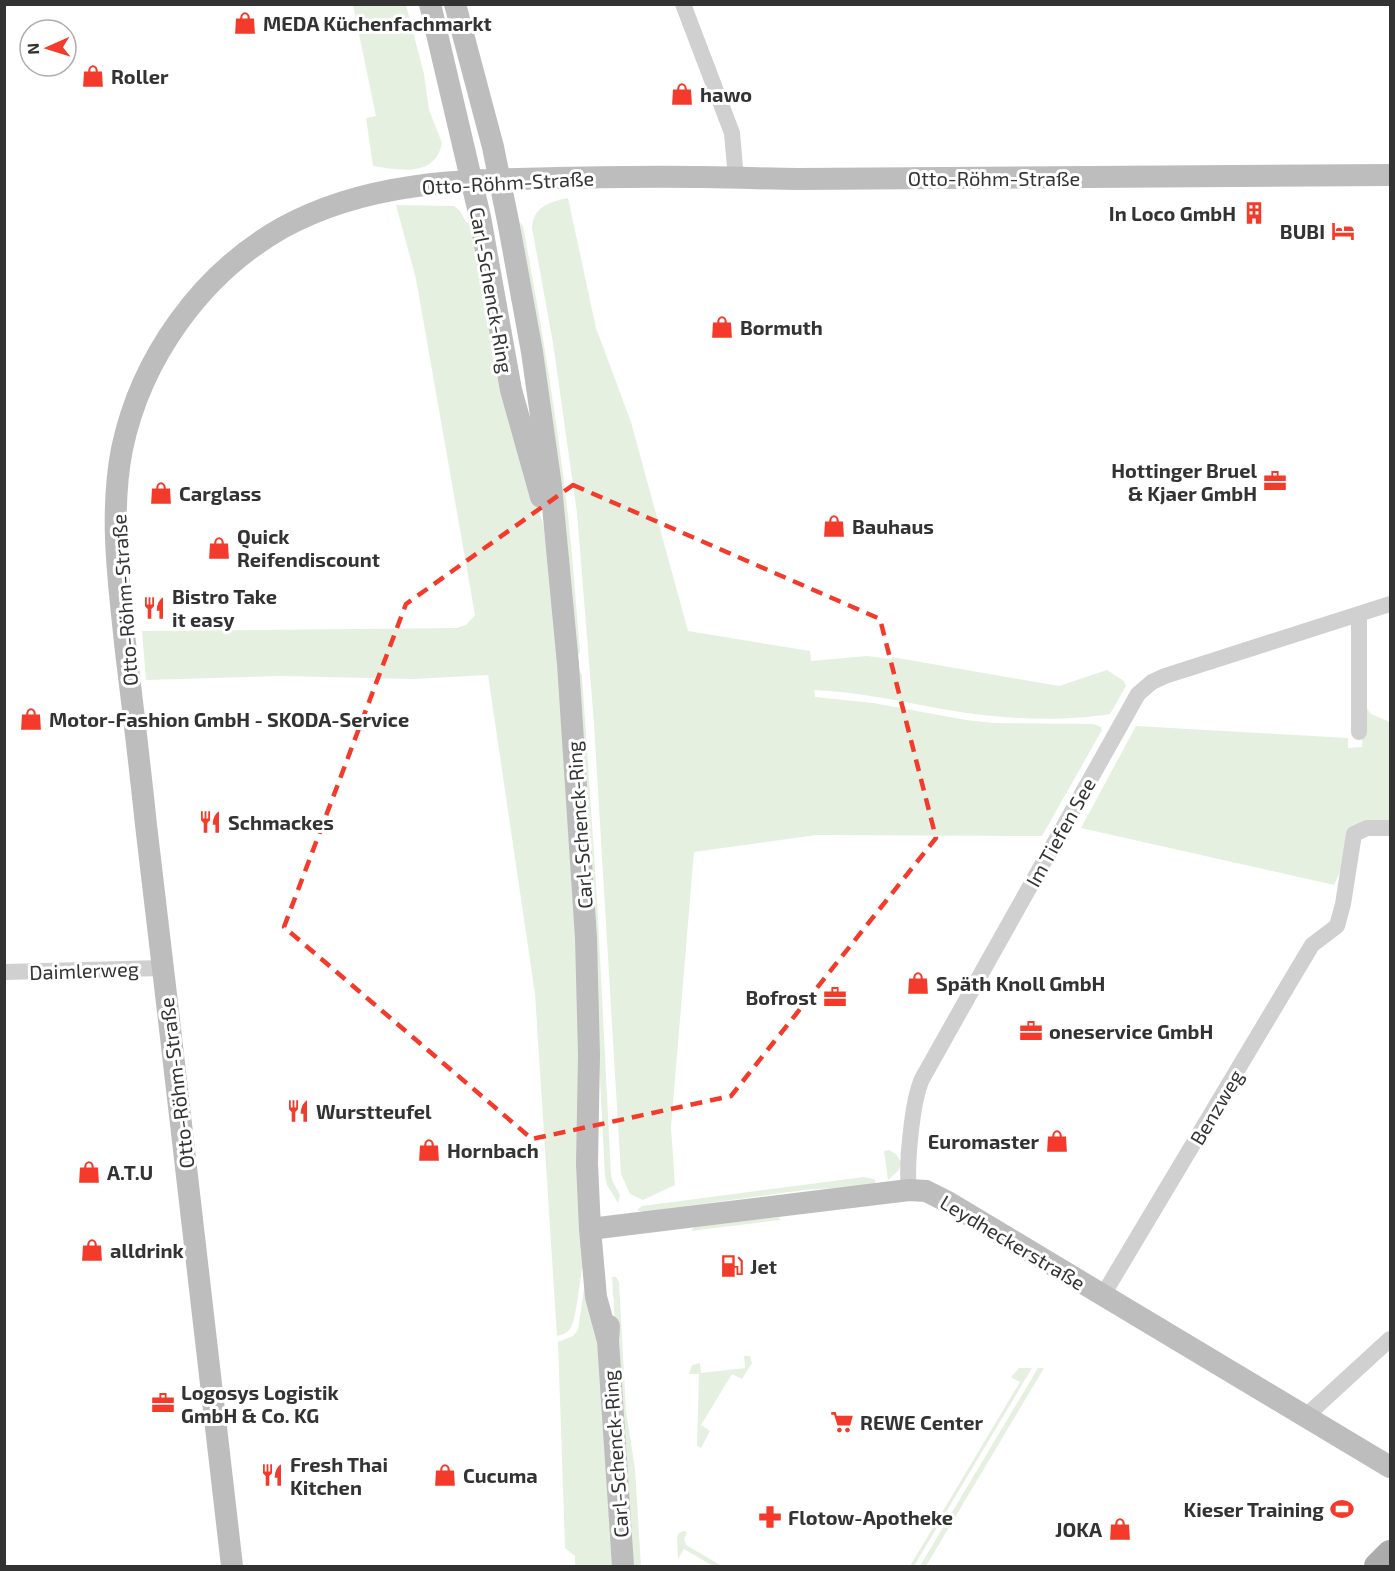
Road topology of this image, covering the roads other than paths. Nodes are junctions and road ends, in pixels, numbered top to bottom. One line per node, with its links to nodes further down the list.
1 (430, 4): 7 (street, Carl-Schenck-Ring)
2 (455, 4): 6 (street, Carl-Schenck-Ring)
3 (683, 4): 5 (street)
4 (1390, 175): 5 (street, Otto-Röhm-Straße)
5 (736, 178): 6 (street, Otto-Röhm-Straße)
6 (499, 179): 7 (street, Otto-Röhm-Straße); 8 (street, Carl-Schenck-Ring)
7 (471, 180): 8 (street, Carl-Schenck-Ring); 13 (street, Otto-Röhm-Straße)
8 (561, 574): 16 (street, Carl-Schenck-Ring)
9 (1390, 604): 10 (street, Im Tiefen See)
10 (1359, 614): 11 (street); 15 (street, Im Tiefen See)
11 (1359, 732)
12 (1390, 828): 17 (street, Benzweg)
13 (163, 968): 14 (street, Daimlerweg); 22 (street, Otto-Röhm-Straße)
14 (4, 972)
15 (909, 1190): 16 (street, Leydheckerstraße); 17 (street, Leydheckerstraße)
16 (598, 1228): 23 (street, Carl-Schenck-Ring)
17 (1103, 1295): 19 (street, Leydheckerstraße)
18 (1390, 1339): 19 (street)
19 (1306, 1416): 20 (street, Leydheckerstraße)
20 (1390, 1467)
21 (1390, 1553): 24 (main road)
22 (232, 1566)
23 (622, 1566)
24 (1377, 1566)

